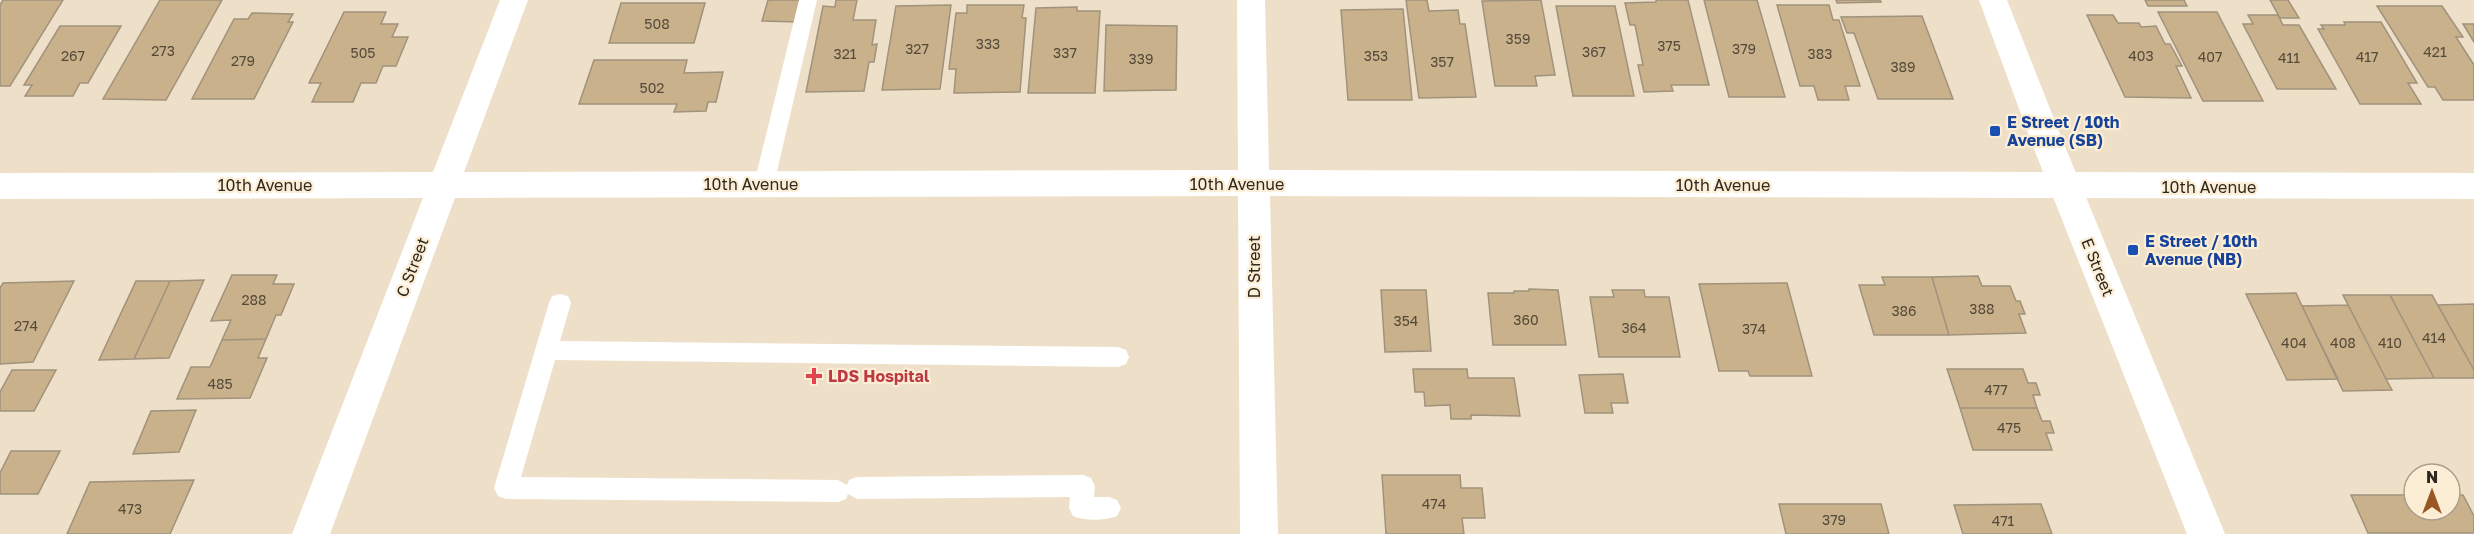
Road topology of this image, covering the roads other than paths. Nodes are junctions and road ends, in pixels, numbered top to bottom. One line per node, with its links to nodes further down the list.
1 (514, 0): 5 (street, C Street)
2 (808, 0): 6 (lane)
3 (1251, 0): 7 (street, D Street)
4 (1993, 0): 9 (street, E Street)
5 (444, 184): 6 (street, 10th Avenue); 8 (street, 10th Avenue); 15 (street, C Street)
6 (764, 184): 7 (street, 10th Avenue)
7 (1254, 184): 9 (street, 10th Avenue); 16 (street, D Street)
8 (0, 186)
9 (2065, 186): 10 (street, 10th Avenue); 17 (street, E Street)
10 (2474, 186)
11 (560, 303): 12 (lane)
12 (547, 350): 13 (lane); 14 (lane)
13 (1118, 357)
14 (1109, 508)
15 (311, 534)
16 (1259, 534)
17 (2205, 534)

